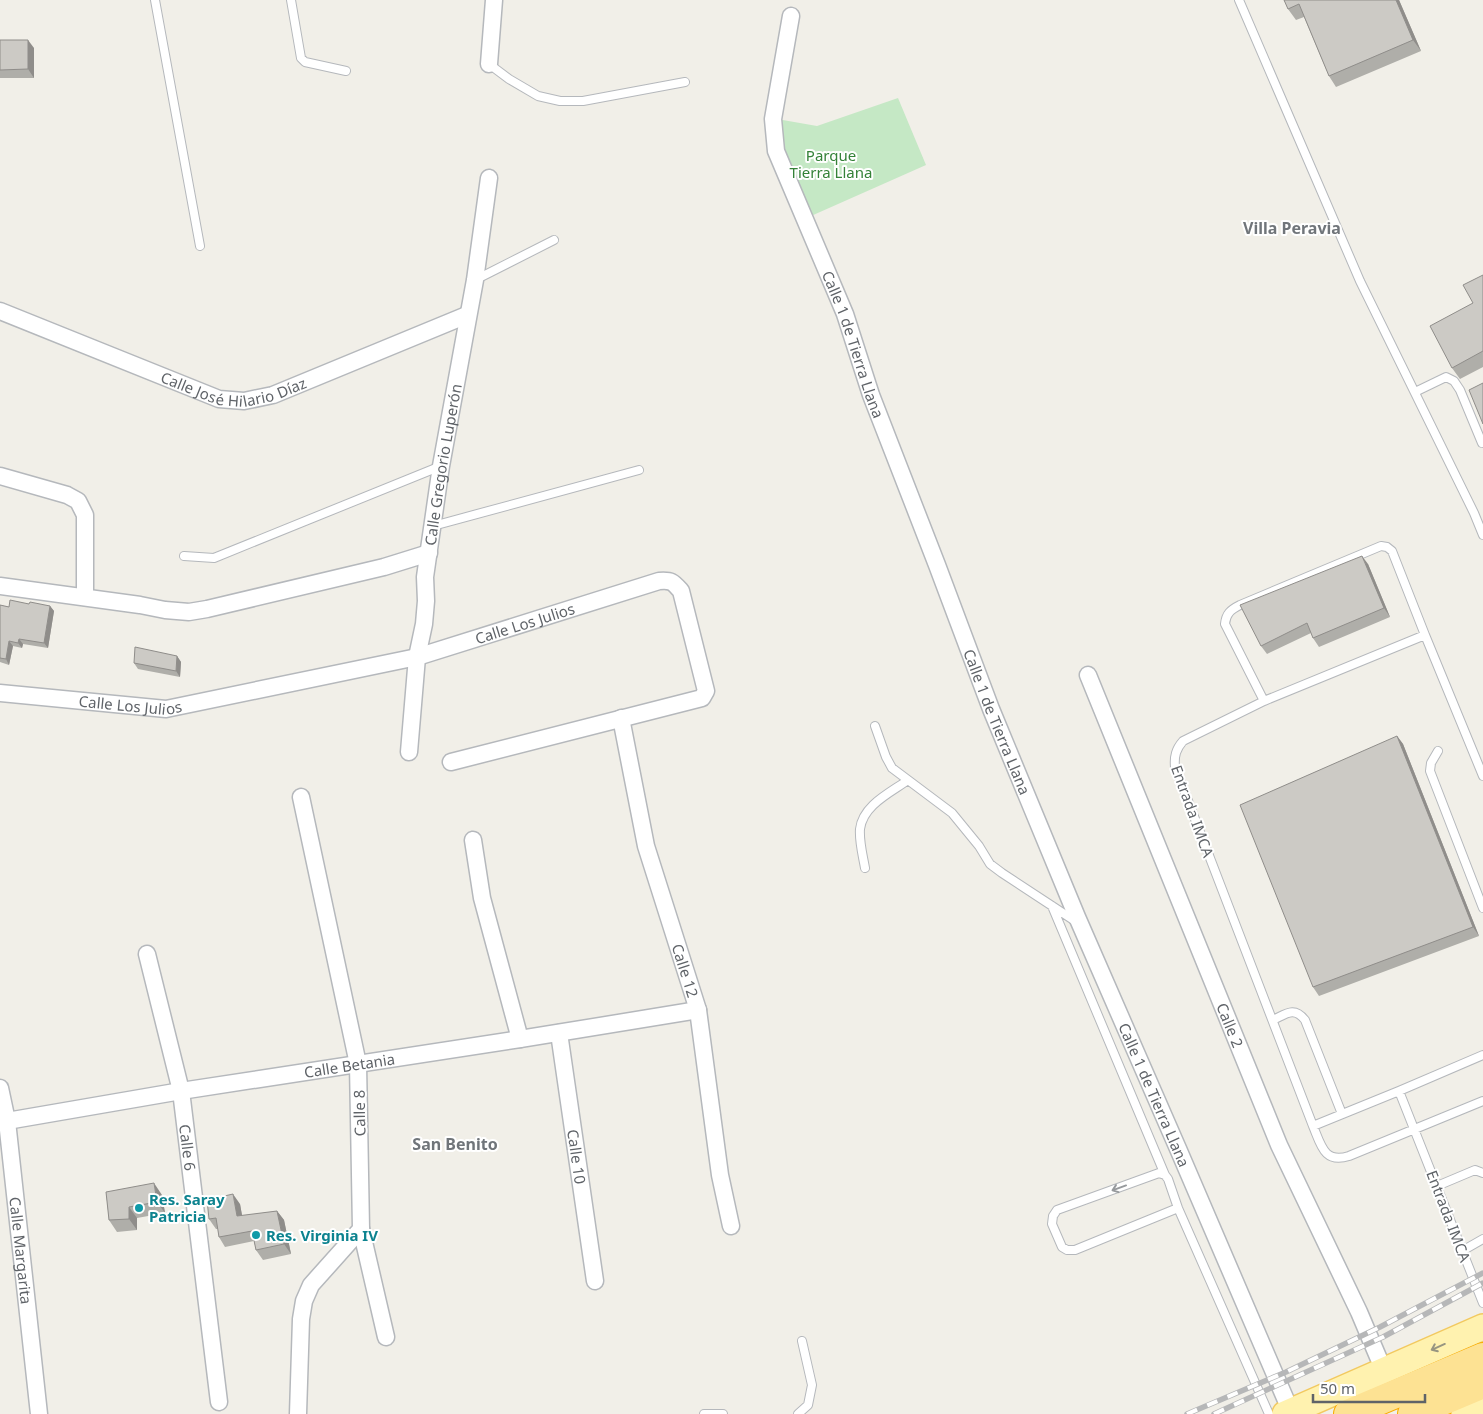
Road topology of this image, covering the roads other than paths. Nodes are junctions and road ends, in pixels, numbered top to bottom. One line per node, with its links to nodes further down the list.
1 (155, 0): 11 (lane)
2 (291, 0): 7 (lane)
3 (494, 0): 6 (street)
4 (1239, 0): 15 (lane)
5 (791, 16): 43 (street, Calle 1 de Tierra Llana)
6 (489, 64): 8 (lane)
7 (346, 71)
8 (685, 82)
9 (488, 178): 12 (street, Calle Gregorio Luperón)
10 (554, 240): 12 (lane)
11 (200, 246)
12 (475, 280): 14 (street, Calle Gregorio Luperón)
13 (0, 311): 14 (street, Calle José Hilario Díaz)
14 (468, 316): 17 (street, Calle Gregorio Luperón)
15 (1415, 392): 16 (lane); 21 (lane)
16 (1482, 443)
17 (441, 466): 20 (street, Calle Gregorio Luperón); 23 (lane)
18 (639, 470): 20 (lane)
19 (0, 476): 25 (street)
20 (433, 526): 22 (street, Calle Gregorio Luperón)
21 (1483, 535)
22 (429, 554): 25 (street); 27 (street, Calle Gregorio Luperón)
23 (184, 556)
24 (0, 586): 25 (street)
25 (85, 598)
26 (1425, 635): 30 (lane, Entrada IMCA); 30 (lane); 36 (lane)
27 (417, 657): 29 (street, Calle Los Julios); 31 (street, Calle Los Julios); 34 (street, Calle Gregorio Luperón)
28 (1088, 674): 73 (street, Calle 2)
29 (0, 693)
30 (1264, 701): 46 (lane, Entrada IMCA)
31 (621, 718): 35 (street, Calle Los Julios); 45 (street, Calle 12)
32 (875, 726): 37 (lane)
33 (1438, 751): 42 (lane)
34 (409, 752)
35 (451, 762)
36 (1483, 776)
37 (908, 780): 40 (lane); 41 (lane)
38 (301, 798): 50 (street, Calle 8)
39 (473, 840): 48 (street)
40 (865, 868)
41 (1052, 906): 43 (lane); 60 (lane)
42 (1483, 908)
43 (1079, 924): 77 (street, Calle 1 de Tierra Llana)
44 (147, 954): 52 (street, Calle 6)
45 (698, 1010): 47 (street, Calle Betania); 63 (street, Calle 12)
46 (1273, 1020): 55 (lane); 57 (lane, Entrada IMCA)
47 (559, 1033): 48 (street, Calle Betania); 67 (street, Calle 10)
48 (520, 1039): 50 (street, Calle Betania)
49 (1483, 1055): 53 (lane)
50 (358, 1064): 52 (street, Calle Betania); 64 (street, Calle 8)
51 (0, 1088): 56 (street, Calle Margarita)
52 (180, 1091): 56 (street, Calle Betania); 75 (street, Calle 6)
53 (1399, 1092): 55 (lane); 58 (lane)
54 (1483, 1101): 58 (lane, Entrada IMCA)
55 (1342, 1114): 57 (lane)
56 (4, 1121): 78 (street, Calle Margarita)
57 (1313, 1126): 58 (lane, Entrada IMCA)
58 (1415, 1130): 61 (lane, Entrada IMCA)
59 (1483, 1173): 61 (lane)
60 (1165, 1175): 62 (lane); 62 (lane, one-way to 62)
61 (1437, 1186): 66 (lane, Entrada IMCA)
62 (1178, 1208): 77 (lane)
63 (731, 1226)
64 (361, 1229): 70 (street, Calle 8); 79 (street)
65 (1483, 1240): 66 (lane)
66 (1462, 1251): 68 (lane, Entrada IMCA)
67 (596, 1281)
68 (1483, 1303)
69 (1483, 1327): 73 (main road, one-way to 73)
70 (386, 1337)
71 (802, 1341): 82 (lane)
72 (1483, 1357): 83 (highway)
73 (1384, 1371): 77 (main road)
74 (1483, 1384): 84 (highway)
75 (219, 1402)
76 (1483, 1406): 85 (main road)
77 (1282, 1413)
78 (39, 1414)
79 (298, 1414)
80 (704, 1414): 81 (lane)
81 (723, 1414)
82 (798, 1414)
83 (1348, 1414)
84 (1412, 1414)
85 (1464, 1414)

